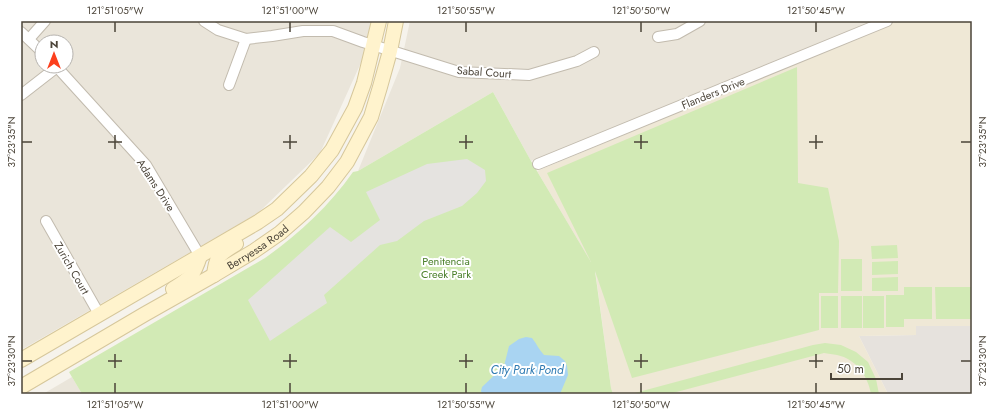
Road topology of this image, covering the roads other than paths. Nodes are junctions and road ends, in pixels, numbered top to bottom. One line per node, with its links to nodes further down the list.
1 (45, 21): 9 (street)
2 (204, 21): 10 (street)
3 (379, 21): 12 (main road, Berryessa Road)
4 (396, 21): 13 (main road, Berryessa Road)
5 (700, 21): 8 (street)
6 (887, 21): 19 (street, Flanders Drive)
7 (21, 32): 9 (street)
8 (658, 37)
9 (29, 39): 11 (street)
10 (246, 39): 12 (street, Sabal Court); 17 (street)
11 (34, 44)
12 (374, 45): 13 (street, Sabal Court); 21 (main road, Berryessa Road)
13 (390, 51): 14 (street, Sabal Court); 23 (main road, Berryessa Road)
14 (594, 52)
15 (48, 74): 18 (street)
16 (63, 74): 22 (street, Adams Drive)
17 (229, 86)
18 (21, 95)
19 (538, 164)
20 (46, 221): 24 (street, Zurich Court)
21 (244, 230): 22 (main road, Berryessa Road); 23 (main road)
22 (200, 256): 24 (main road, Berryessa Road); 25 (main road)
23 (214, 275): 25 (main road, Berryessa Road)
24 (99, 314): 26 (main road, Berryessa Road)
25 (126, 326): 27 (main road, Berryessa Road)
26 (21, 360)
27 (21, 387)

